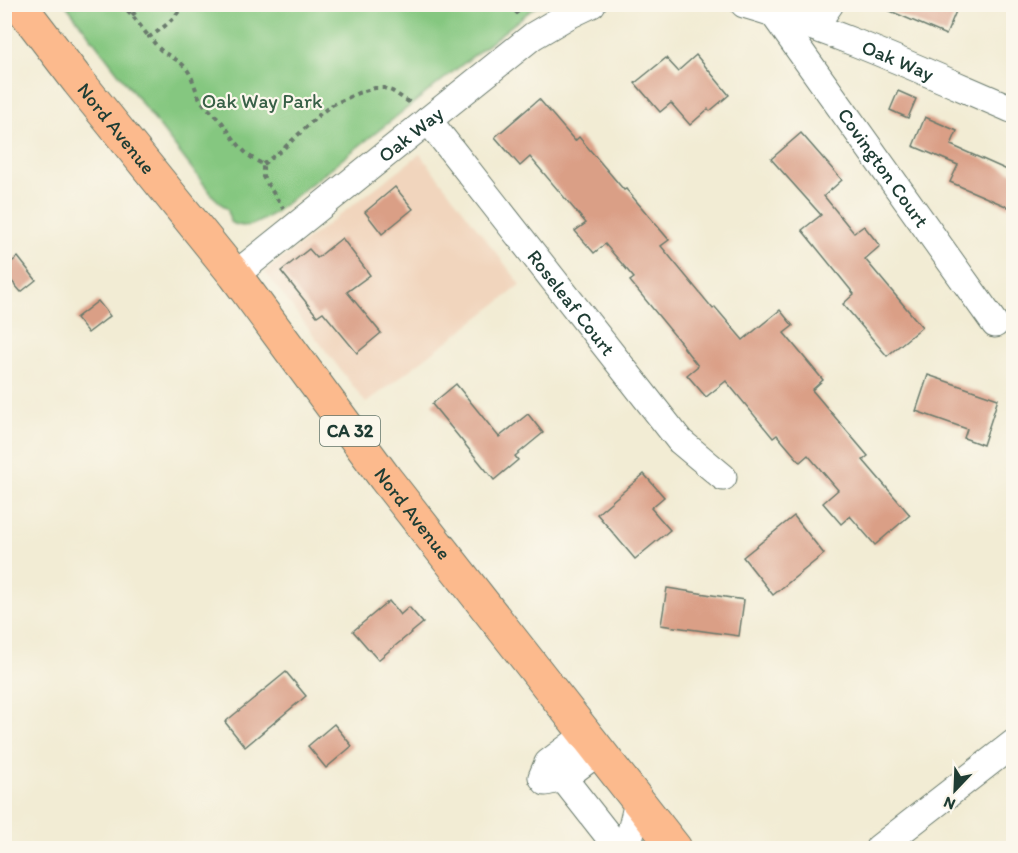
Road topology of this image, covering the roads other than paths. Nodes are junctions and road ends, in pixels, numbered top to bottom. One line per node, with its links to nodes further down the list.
1 (19, 4): 9 (main road, Nord Avenue / CA 32)
2 (592, 4): 8 (street, Oak Way)
3 (744, 4): 5 (street, Oak Way)
4 (830, 4): 6 (street)
5 (773, 13): 6 (street, Oak Way); 10 (street, Covington Court)
6 (814, 27): 7 (street, Oak Way)
7 (1014, 110)
8 (420, 112): 9 (street, Oak Way); 11 (street, Roseleaf Court)
9 (235, 275): 12 (main road, Nord Avenue / CA 32)
10 (995, 324)
11 (723, 477)
12 (592, 743): 14 (main road, Nord Avenue / CA 32); 15 (street)
13 (1014, 743): 18 (street)
14 (638, 802): 16 (street); 17 (main road, Nord Avenue / CA 32)
15 (618, 849)
16 (627, 849)
17 (675, 849)
18 (879, 849)

